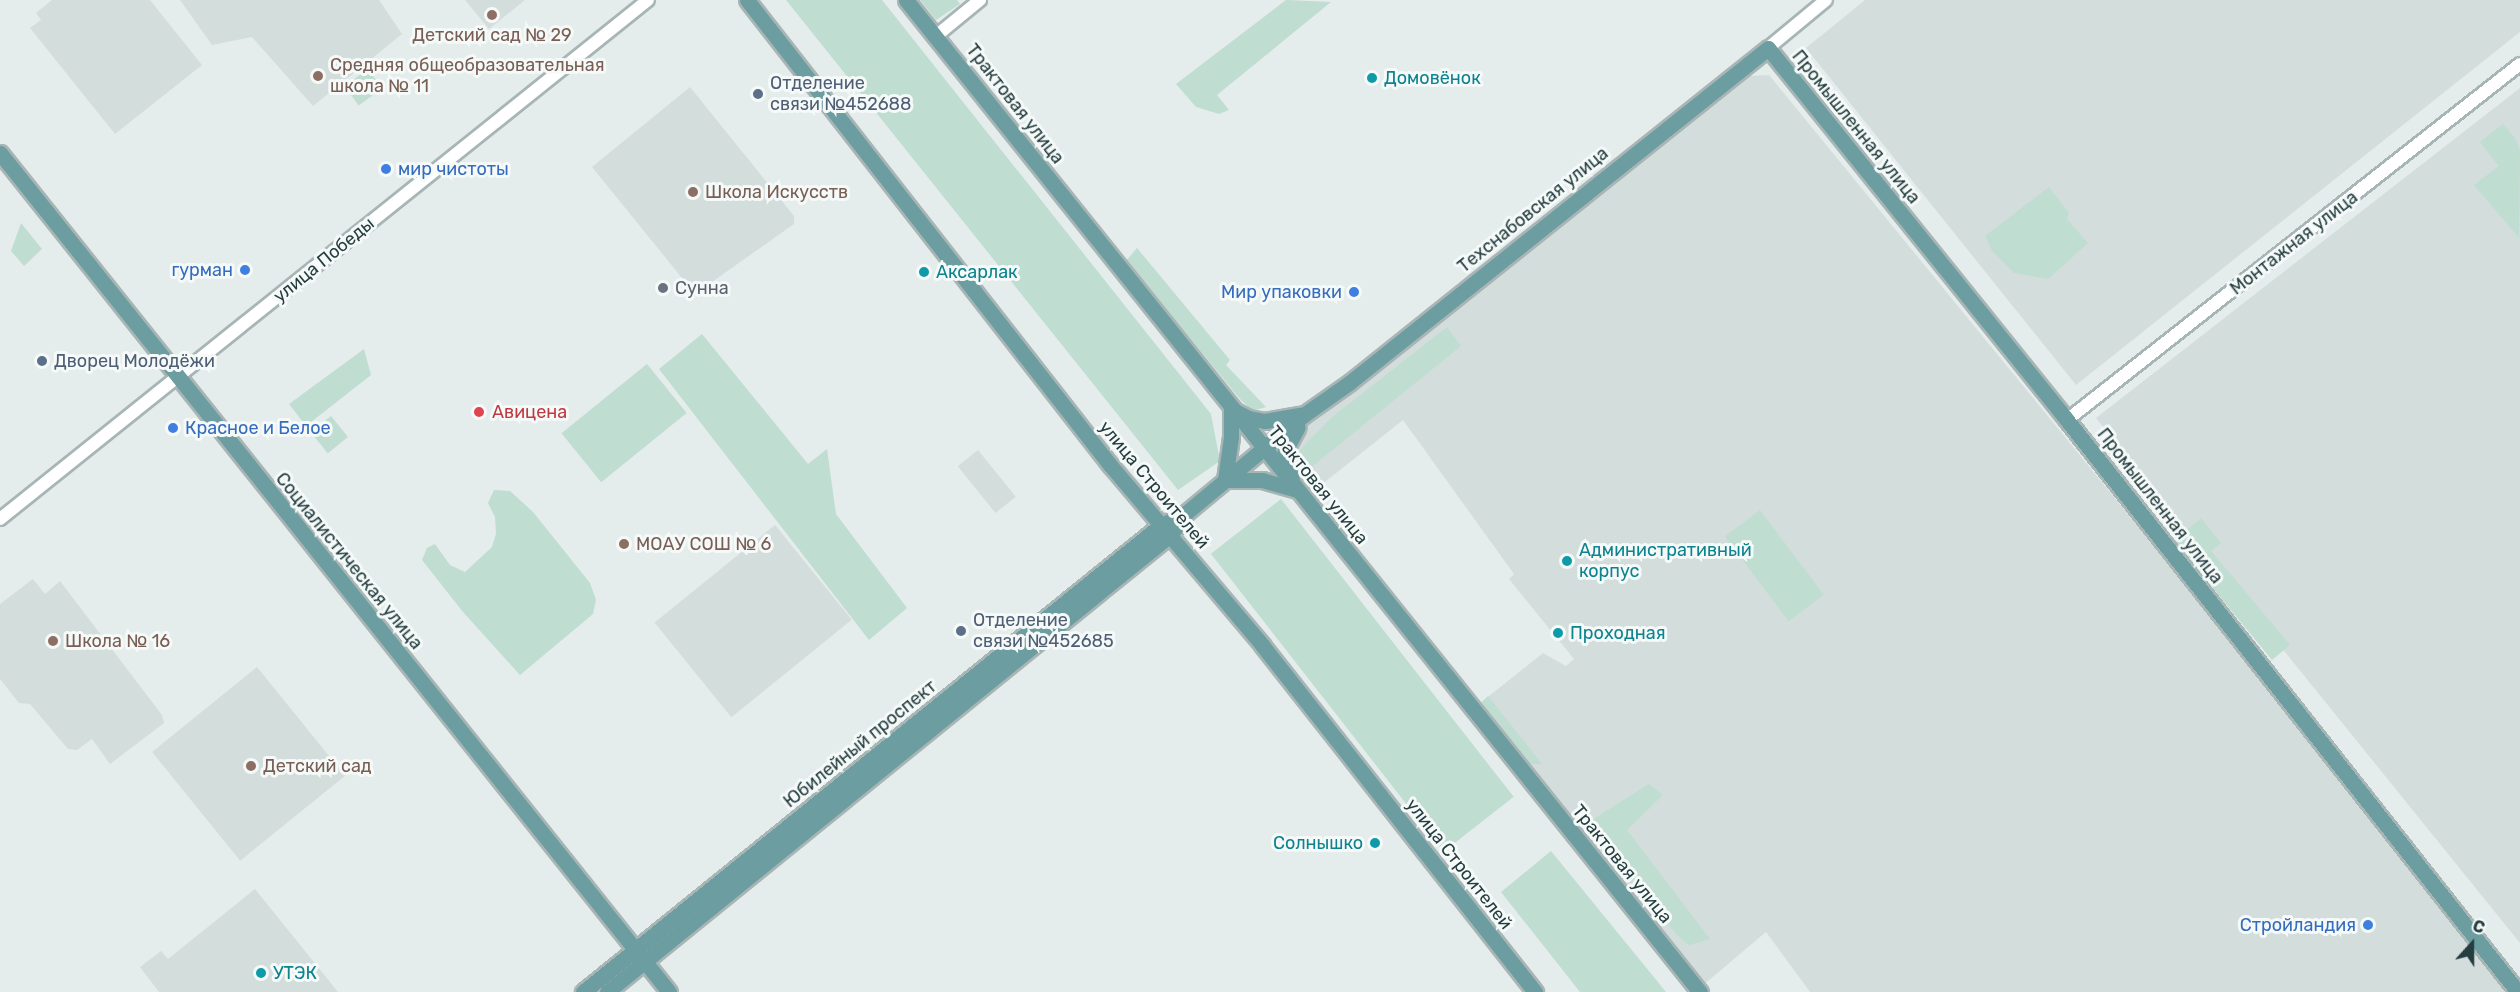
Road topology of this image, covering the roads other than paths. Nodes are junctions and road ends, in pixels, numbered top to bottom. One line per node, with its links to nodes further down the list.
1 (648, 0): 10 (street, улица Победы)
2 (747, 0): 18 (main road, улица Строителей)
3 (906, 0): 6 (main road, Трактовая улица)
4 (980, 0): 6 (street)
5 (1826, 0): 7 (street, Техснабовская улица)
6 (936, 36): 11 (main road, Трактовая улица)
7 (1768, 48): 12 (main road, Техснабовская улица); 13 (main road, Промышленная улица)
8 (2520, 64): 13 (street, Монтажная улица)
9 (0, 153): 10 (main road, Социалистическая улица)
10 (178, 377): 17 (street, улица Победы); 19 (main road, Социалистическая улица)
11 (1231, 408): 12 (main road); 14 (main road, Трактовая улица); 15 (main road)
12 (1305, 414): 14 (main road, Техснабовская улица); 16 (main road)
13 (2067, 420): 25 (main road, Промышленная улица)
14 (1265, 449): 15 (main road, Техснабовская улица); 16 (main road, Трактовая улица)
15 (1225, 480): 16 (main road); 18 (main road, Техснабовская улица)
16 (1296, 490): 24 (main road, Трактовая улица)
17 (0, 519)
18 (1165, 530): 19 (main road, Техснабовская улица); 23 (main road, улица Строителей)
19 (640, 956): 20 (main road); 21 (main road); 22 (main road, Социалистическая улица)
20 (584, 992)
21 (607, 992)
22 (669, 992)
23 (1535, 992)
24 (1700, 992)
25 (2518, 992)

